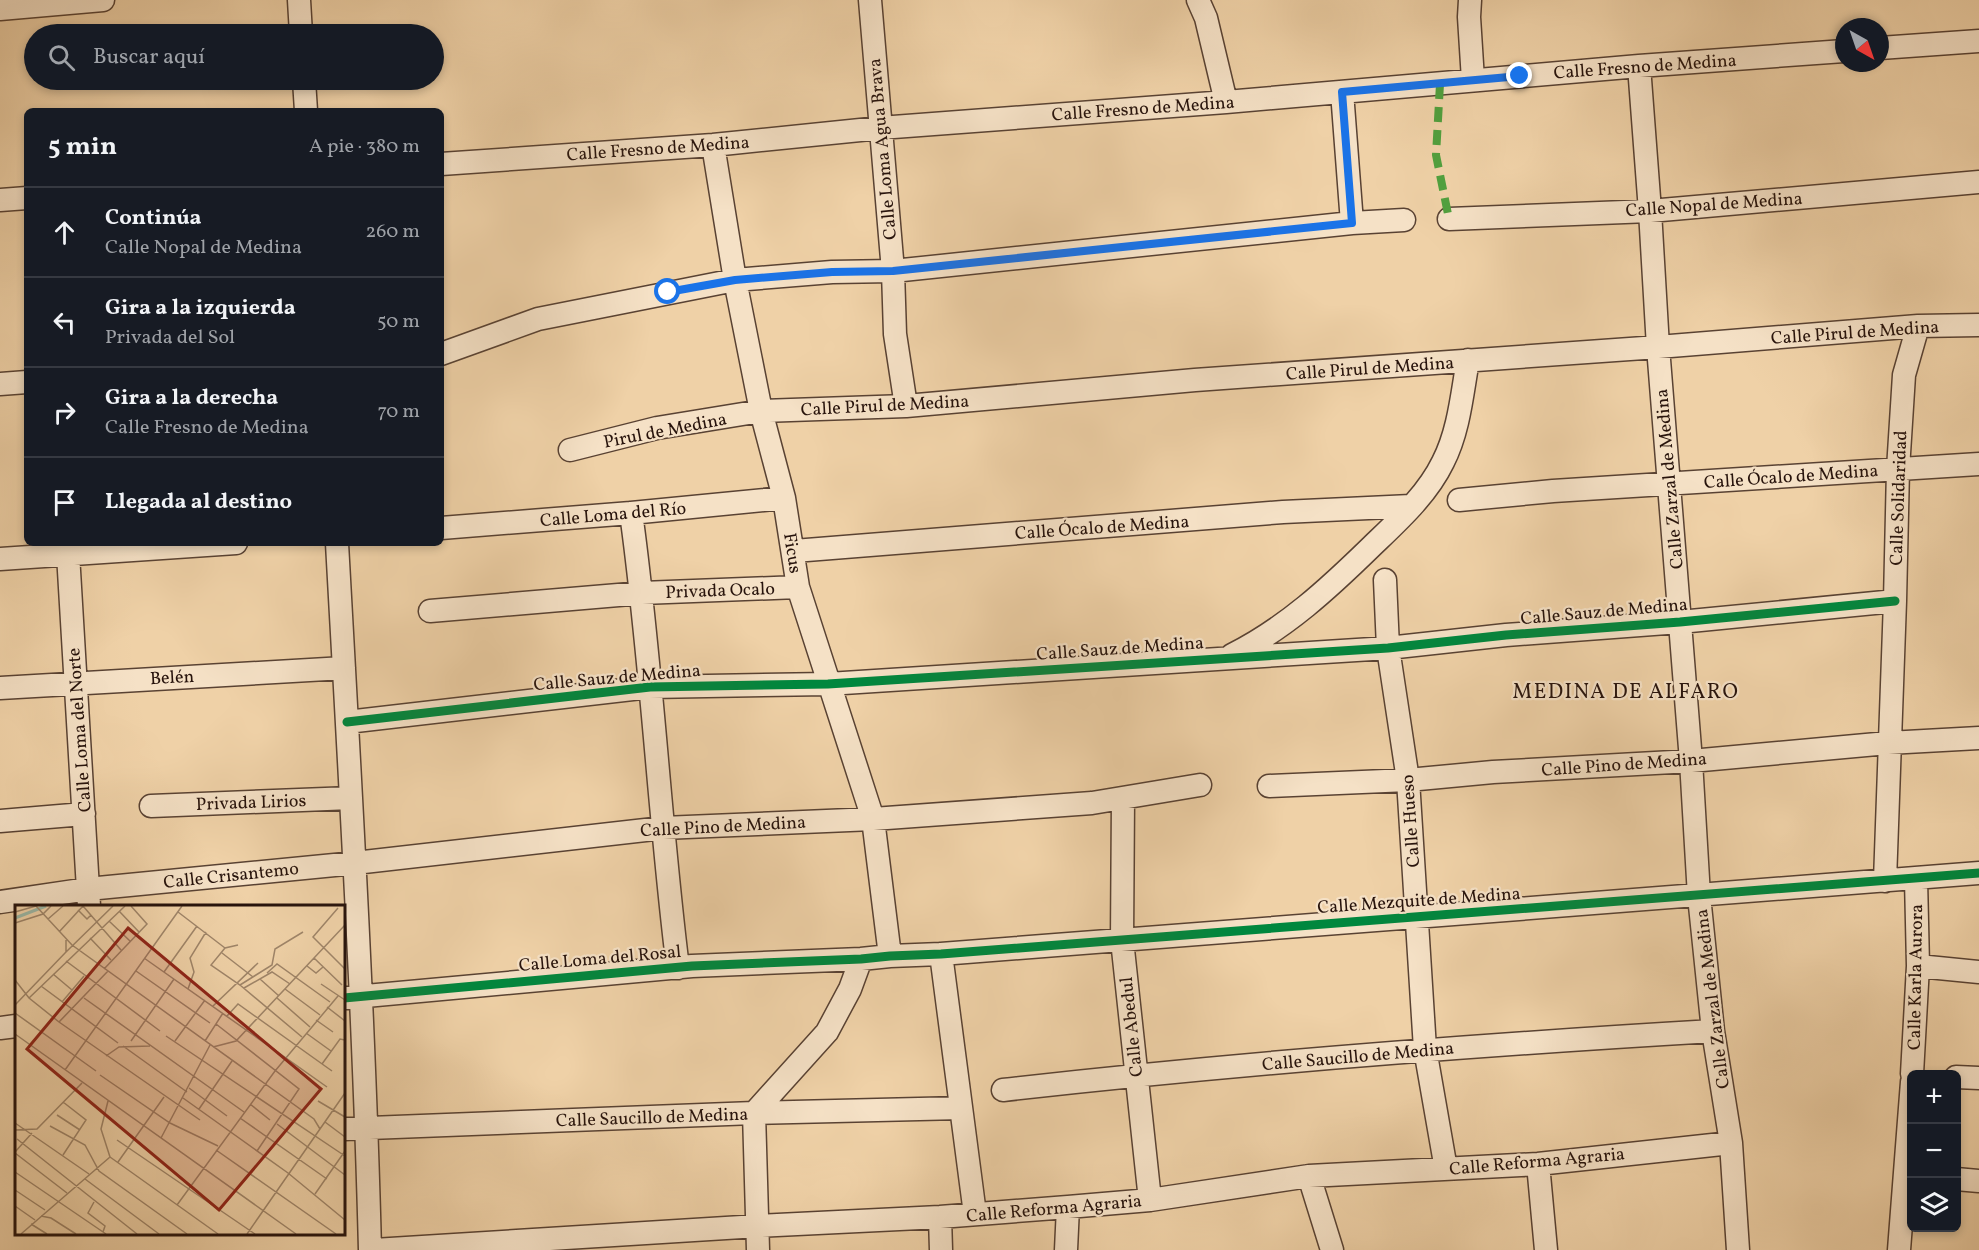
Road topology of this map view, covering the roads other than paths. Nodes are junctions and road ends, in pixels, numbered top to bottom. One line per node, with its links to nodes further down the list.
1 (103, 0): 6 (street)
2 (298, 0): 7 (street)
3 (870, 0): 17 (street, Calle Loma Agua Brava)
4 (1198, 0): 15 (street)
5 (1470, 0): 12 (street)
6 (0, 9)
7 (300, 24)
8 (1979, 41): 9 (street)
9 (1889, 47)
10 (1835, 52): 11 (street, Calle Fresno de Medina)
11 (1639, 66): 12 (street, Calle Fresno de Medina); 23 (street, Calle Zarzal de Medina)
12 (1473, 80): 14 (street, Calle Fresno de Medina)
13 (305, 90): 16 (street)
14 (1342, 92): 15 (street, Calle Fresno de Medina); 26 (street)
15 (1226, 102): 17 (street, Calle Fresno de Medina)
16 (306, 108)
17 (880, 128): 18 (street, Calle Fresno de Medina); 27 (street, Calle Loma Agua Brava)
18 (712, 145): 19 (street, Calle Fresno de Medina); 28 (street, Ficus)
19 (444, 164)
20 (1979, 182): 23 (street, Calle Nopal de Medina)
21 (24, 198): 22 (street)
22 (0, 200)
23 (1650, 210): 24 (street, Calle Nopal de Medina); 31 (street, Calle Zarzal de Medina)
24 (1449, 219)
25 (1404, 220): 26 (street)
26 (1352, 223): 27 (street)
27 (893, 271): 28 (street); 36 (street, Calle Loma Agua Brava)
28 (735, 280): 32 (street); 37 (street, Ficus)
29 (1979, 325): 30 (street, Calle Pirul de Medina)
30 (1918, 326): 31 (street, Calle Pirul de Medina); 40 (street, Calle Solidaridad)
31 (1658, 347): 33 (street, Calle Pirul de Medina); 41 (street, Calle Zarzal de Medina)
32 (444, 353)
33 (1468, 360): 36 (street, Calle Pirul de Medina); 44 (street)
34 (24, 382): 35 (street)
35 (0, 384)
36 (906, 406): 37 (street, Calle Pirul de Medina)
37 (761, 411): 38 (street, Pirul de Medina); 42 (street, Ficus)
38 (570, 450)
39 (1979, 464): 40 (street, Calle Ócalo de Medina)
40 (1898, 469): 41 (street, Calle Ócalo de Medina); 55 (street, Calle Solidaridad)
41 (1669, 483): 43 (street, Calle Ócalo de Medina); 57 (street, Calle Zarzal de Medina)
42 (784, 498): 45 (street, Calle Loma del Río); 49 (street, Ficus)
43 (1459, 500)
44 (1411, 506): 49 (street, Calle Ócalo de Medina); 59 (street)
45 (631, 513): 46 (street, Calle Loma del Río); 54 (street)
46 (444, 528)
47 (190, 546): 50 (street)
48 (337, 546): 60 (street)
49 (794, 551): 53 (street, Ficus)
50 (68, 554): 51 (street); 61 (street, Calle Loma del Norte)
51 (0, 559)
52 (1385, 580): 58 (street, Calle Hueso)
53 (798, 587): 54 (street, Privada Ocalo); 62 (street, Ficus)
54 (642, 594): 56 (street, Privada Ocalo); 63 (street)
55 (1895, 601): 57 (street, Calle Sauz de Medina); 67 (street, Calle Solidaridad)
56 (430, 611)
57 (1680, 621): 58 (street, Calle Sauz de Medina); 68 (street, Calle Zarzal de Medina)
58 (1388, 648): 59 (street, Calle Sauz de Medina); 69 (street, Calle Hueso)
59 (1226, 658): 62 (street, Calle Sauz de Medina)
60 (344, 668): 61 (street, Belén); 65 (street)
61 (75, 682): 64 (street, Belén); 75 (street, Calle Loma del Norte)
62 (828, 684): 63 (street, Calle Sauz de Medina); 76 (street, Ficus)
63 (650, 687): 65 (street, Calle Sauz de Medina); 78 (street)
64 (0, 688)
65 (347, 722): 72 (street)
66 (1979, 738): 67 (street, Calle Pino de Medina)
67 (1888, 743): 68 (street, Calle Pino de Medina); 82 (street, Calle Solidaridad)
68 (1691, 761): 69 (street, Calle Pino de Medina); 83 (street, Calle Zarzal de Medina)
69 (1408, 780): 71 (street, Calle Pino de Medina); 86 (street, Calle Hueso)
70 (1200, 785): 73 (street, Calle Pino de Medina)
71 (1269, 786)
72 (351, 798): 74 (street, Privada Lirios); 79 (street)
73 (1123, 798): 76 (street, Calle Pino de Medina); 87 (street, Calle Abedul)
74 (150, 806)
75 (84, 814): 77 (street); 84 (street, Calle Loma del Norte)
76 (873, 819): 78 (street, Calle Pino de Medina); 89 (street, Ficus)
77 (0, 821)
78 (663, 828): 79 (street, Calle Pino de Medina); 92 (street)
79 (355, 863): 84 (street, Calle Crisantemo); 94 (street)
80 (1979, 873): 81 (street, Calle Mezquite de Medina)
81 (1916, 879): 82 (street, Calle Mezquite de Medina); 91 (street, Calle Karla Aurora)
82 (1885, 881): 83 (street, Calle Mezquite de Medina)
83 (1699, 896): 86 (street, Calle Mezquite de Medina); 97 (street, Calle Zarzal de Medina)
84 (88, 898): 85 (street, Calle Crisantemo)
85 (0, 902)
86 (1416, 916): 87 (street, Calle Mezquite de Medina); 98 (street, Calle Hueso)
87 (1122, 940): 88 (street, Calle Mezquite de Medina); 100 (street, Calle Abedul)
88 (941, 954): 89 (street, Calle Mezquite de Medina); 104 (street)
89 (890, 956): 90 (street, Calle Mezquite de Medina)
90 (861, 960): 92 (street, Calle Loma del Rosal); 105 (street)
91 (1918, 966): 93 (street); 99 (street, Calle Karla Aurora)
92 (678, 968): 94 (street, Calle Loma del Rosal)
93 (1979, 972)
94 (352, 998): 106 (street)
95 (15, 1026): 96 (street)
96 (0, 1028)
97 (1713, 1031): 98 (street, Calle Saucillo de Medina); 108 (street, Calle Zarzal de Medina)
98 (1425, 1049): 100 (street, Calle Saucillo de Medina); 110 (street, Calle Hueso)
99 (1912, 1070)
100 (1136, 1075): 103 (street, Calle Saucillo de Medina); 115 (street, Calle Abedul)
101 (1961, 1077): 102 (street)
102 (1979, 1078)
103 (1003, 1090)
104 (962, 1108): 105 (street, Calle Saucillo de Medina); 117 (street)
105 (754, 1113): 106 (street, Calle Saucillo de Medina); 119 (street)
106 (367, 1127): 107 (street, Calle Saucillo de Medina); 120 (street)
107 (345, 1129)
108 (1731, 1143): 109 (street, Calle Reforma Agraria); 126 (street, Calle Zarzal de Medina)
109 (1538, 1164): 110 (street, Calle Reforma Agraria); 125 (street)
110 (1446, 1169): 111 (street, Calle Reforma Agraria)
111 (1309, 1176): 115 (street, Calle Reforma Agraria); 124 (street)
112 (1908, 1178): 127 (street)
113 (1961, 1179): 114 (street)
114 (1979, 1181)
115 (1150, 1200): 116 (street, Calle Reforma Agraria)
116 (1068, 1207): 117 (street, Calle Reforma Agraria); 123 (street)
117 (975, 1214): 118 (street, Calle Reforma Agraria)
118 (940, 1217): 119 (street, Calle Reforma Agraria); 122 (street)
119 (758, 1226): 120 (street, Calle Reforma Agraria); 121 (street)
120 (372, 1250)
121 (758, 1250)
122 (941, 1250)
123 (1066, 1250)
124 (1332, 1250)
125 (1546, 1250)
126 (1738, 1250)
127 (1899, 1250)

